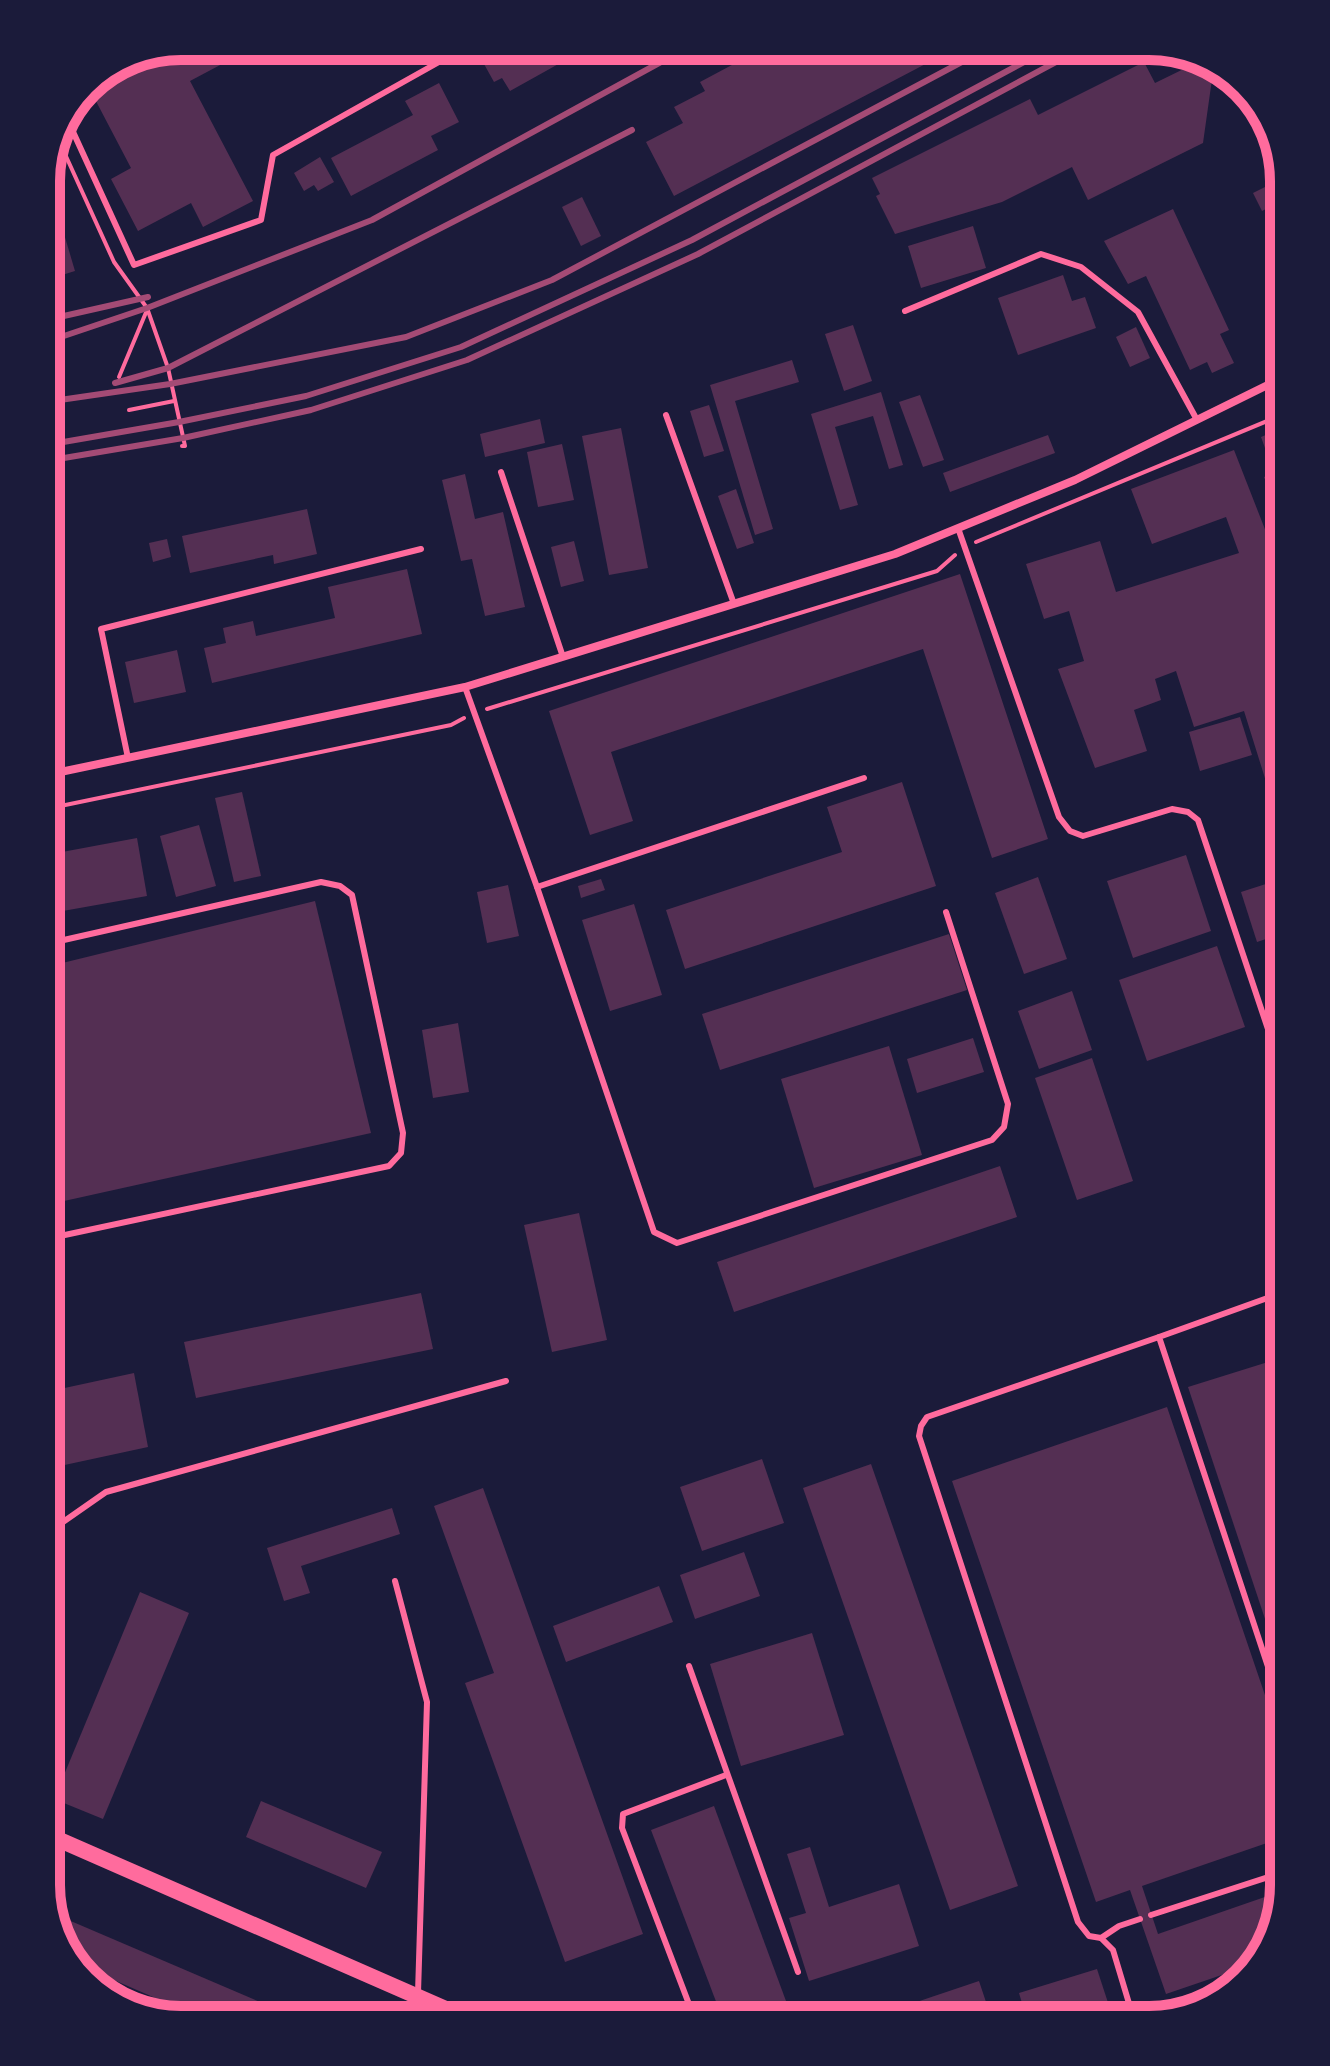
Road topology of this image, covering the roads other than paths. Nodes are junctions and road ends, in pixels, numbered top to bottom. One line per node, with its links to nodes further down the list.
1 (443, 60): 2 (lane)
2 (72, 129)
3 (905, 311): 6 (lane)
4 (1270, 384): 6 (street)
5 (666, 415): 10 (lane)
6 (1197, 420): 8 (street)
7 (501, 472): 11 (lane)
8 (958, 528): 10 (street); 19 (lane)
9 (421, 549): 13 (lane)
10 (734, 604): 11 (street)
11 (563, 657): 12 (street)
12 (465, 687): 13 (street); 16 (lane)
13 (128, 758): 14 (street)
14 (60, 772)
15 (864, 778): 16 (lane)
16 (537, 887): 17 (lane)
17 (946, 912)
18 (60, 941): 20 (lane)
19 (1270, 1035)
20 (60, 1236)
21 (1270, 1297): 22 (lane)
22 (1159, 1337): 27 (lane); 33 (lane)
23 (506, 1381): 24 (lane)
24 (60, 1524)
25 (395, 1581): 35 (lane)
26 (689, 1666): 28 (lane)
27 (1270, 1673)
28 (726, 1775): 34 (lane); 38 (lane)
29 (60, 1840): 35 (main road)
30 (1270, 1877): 31 (lane)
31 (1151, 1915)
32 (1140, 1919): 33 (lane)
33 (1101, 1938): 39 (lane)
34 (798, 1972)
35 (418, 1999): 36 (street); 37 (main road)
36 (418, 2006)
37 (436, 2006)
38 (690, 2006)
39 (1130, 2006)

